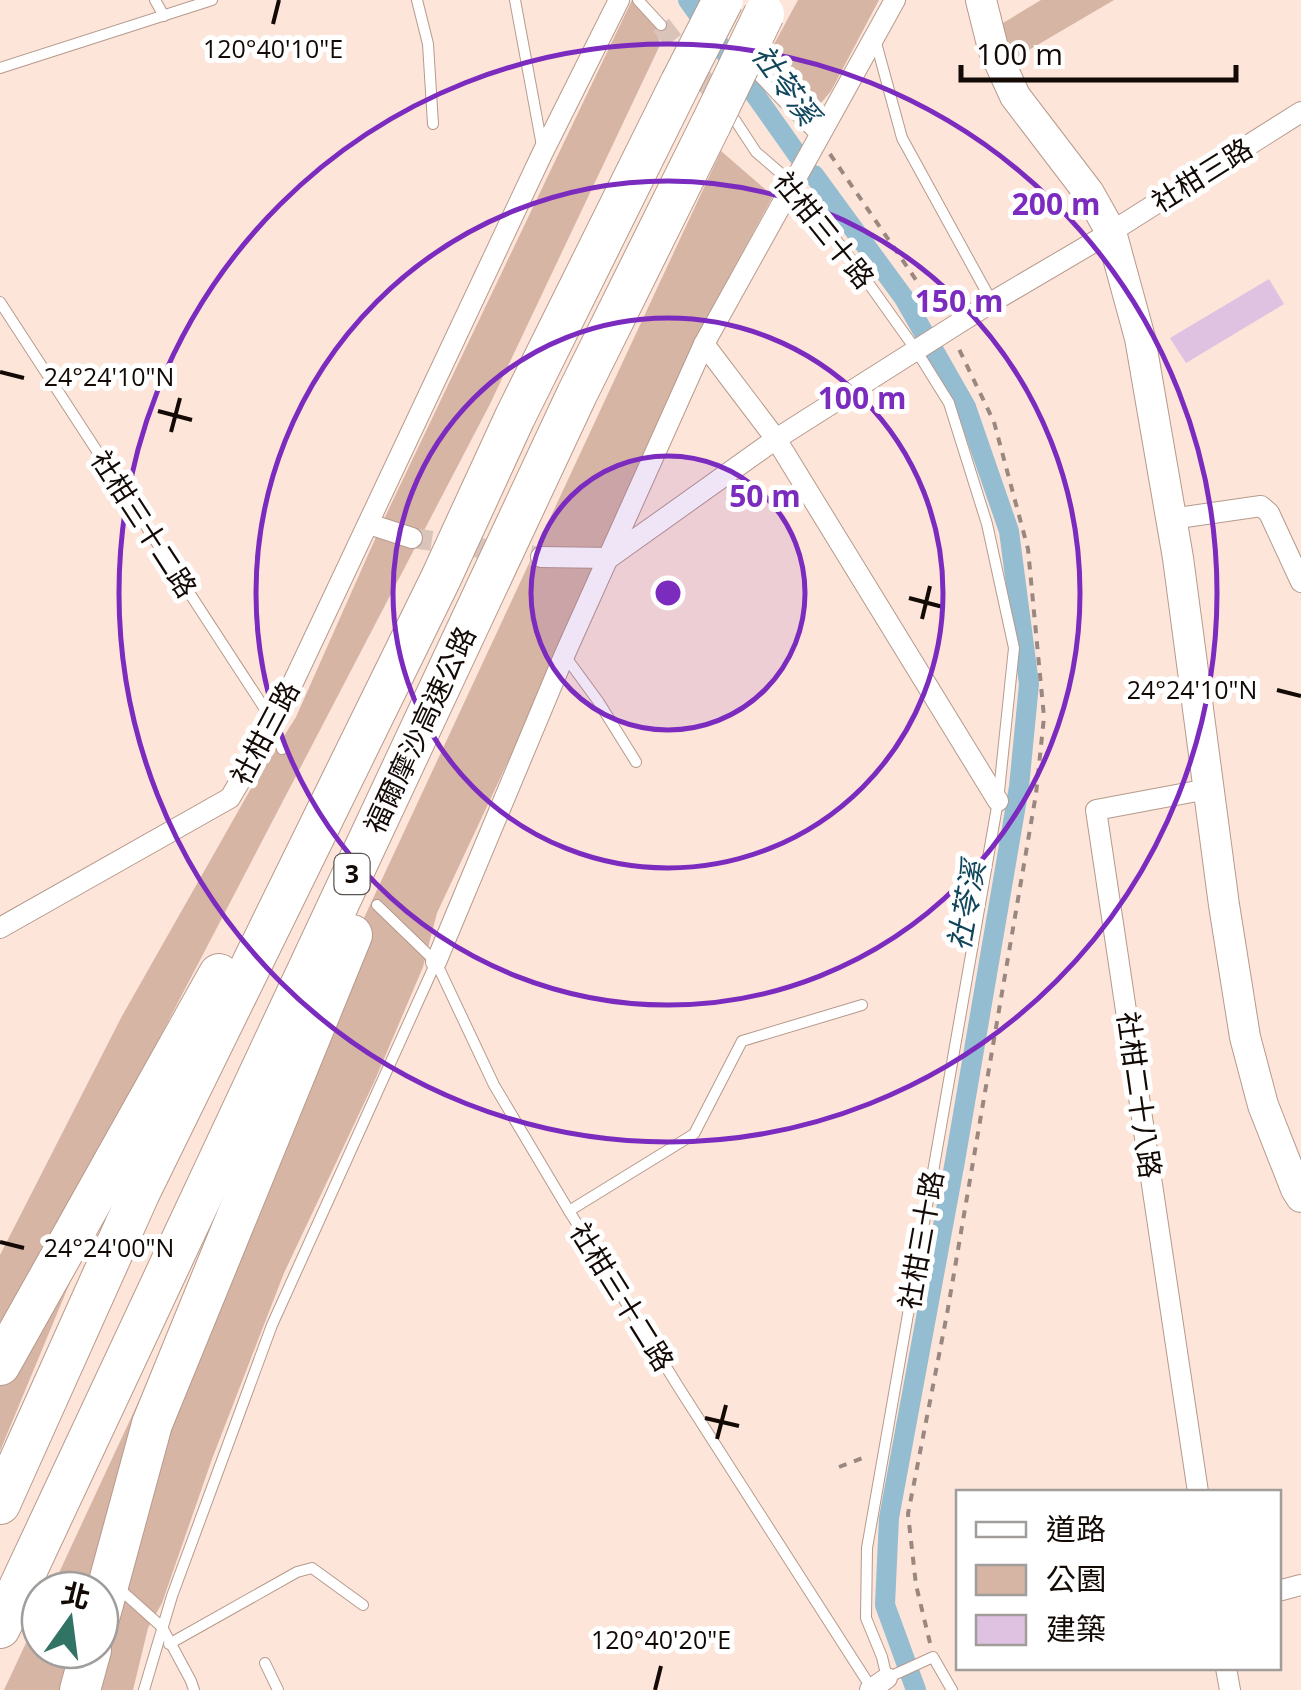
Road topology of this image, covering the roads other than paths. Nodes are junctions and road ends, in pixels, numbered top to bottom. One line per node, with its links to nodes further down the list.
1 (155, 0): 12 (lane)
2 (212, 0): 12 (lane)
3 (417, 0): 19 (lane)
4 (515, 0): 21 (lane)
5 (619, 0): 21 (street, 社柑三路)
6 (638, 0): 13 (lane)
7 (706, 0): 11 (lane)
8 (894, 0): 14 (street)
9 (980, 0): 23 (street)
10 (768, 7): 18 (highway, 福爾摩沙高速公路 / 3, bridge)
11 (724, 15): 35 (highway, 福爾摩沙高速公路 / 3, bridge)
12 (164, 16): 16 (lane)
13 (660, 25)
14 (875, 38): 20 (street); 25 (lane)
15 (735, 44): 20 (lane)
16 (0, 68)
17 (1301, 112): 23 (street, 社柑三路)
18 (723, 122): 22 (lane, 社柑三十路); 29 (highway, 福爾摩沙高速公路 / 3)
19 (433, 124)
20 (819, 139): 22 (street)
21 (543, 152): 31 (street, 社柑三路)
22 (792, 182): 26 (street); 27 (lane, 社柑三十路)
23 (1111, 232): 25 (street, 社柑三路); 30 (street)
24 (0, 302): 38 (lane, 社柑三十二路)
25 (992, 302): 27 (street, 社柑三路)
26 (704, 344): 28 (street); 34 (street)
27 (916, 350): 28 (street); 42 (lane, 社柑三十路)
28 (776, 439): 34 (street); 42 (street)
29 (548, 455): 52 (highway); 56 (highway, 福爾摩沙高速公路 / 3)
30 (1171, 519): 36 (street); 41 (street)
31 (369, 524): 32 (street); 38 (street, 社柑三路)
32 (412, 538)
33 (541, 557): 34 (street)
34 (609, 558): 37 (street)
35 (441, 578): 49 (highway); 51 (highway, 福爾摩沙高速公路 / 3)
36 (1301, 582)
37 (564, 656): 40 (lane); 45 (street)
38 (274, 722): 39 (lane, 社柑三十二路); 44 (street, 社柑三路)
39 (282, 749)
40 (636, 762)
41 (1208, 789): 47 (street); 50 (street, 社柑二十八路)
42 (998, 801): 59 (lane, 社柑三十路)
43 (377, 905): 45 (lane, 社柑三十二路)
44 (0, 928)
45 (436, 962): 48 (lane, 社柑三十二路); 55 (lane)
46 (862, 1005): 48 (lane)
47 (1301, 1197)
48 (569, 1211): 59 (lane, 社柑三十二路)
49 (0, 1365)
50 (1198, 1490)
51 (0, 1504)
52 (120, 1570)
53 (363, 1605): 57 (lane)
54 (120, 1608): 55 (lane)
55 (162, 1627): 57 (lane); 60 (lane)
56 (0, 1628)
57 (169, 1644): 61 (lane)
58 (264, 1663): 62 (lane)
59 (876, 1686): 63 (lane)
60 (144, 1690)
61 (194, 1690)
62 (278, 1690)
63 (952, 1690)

